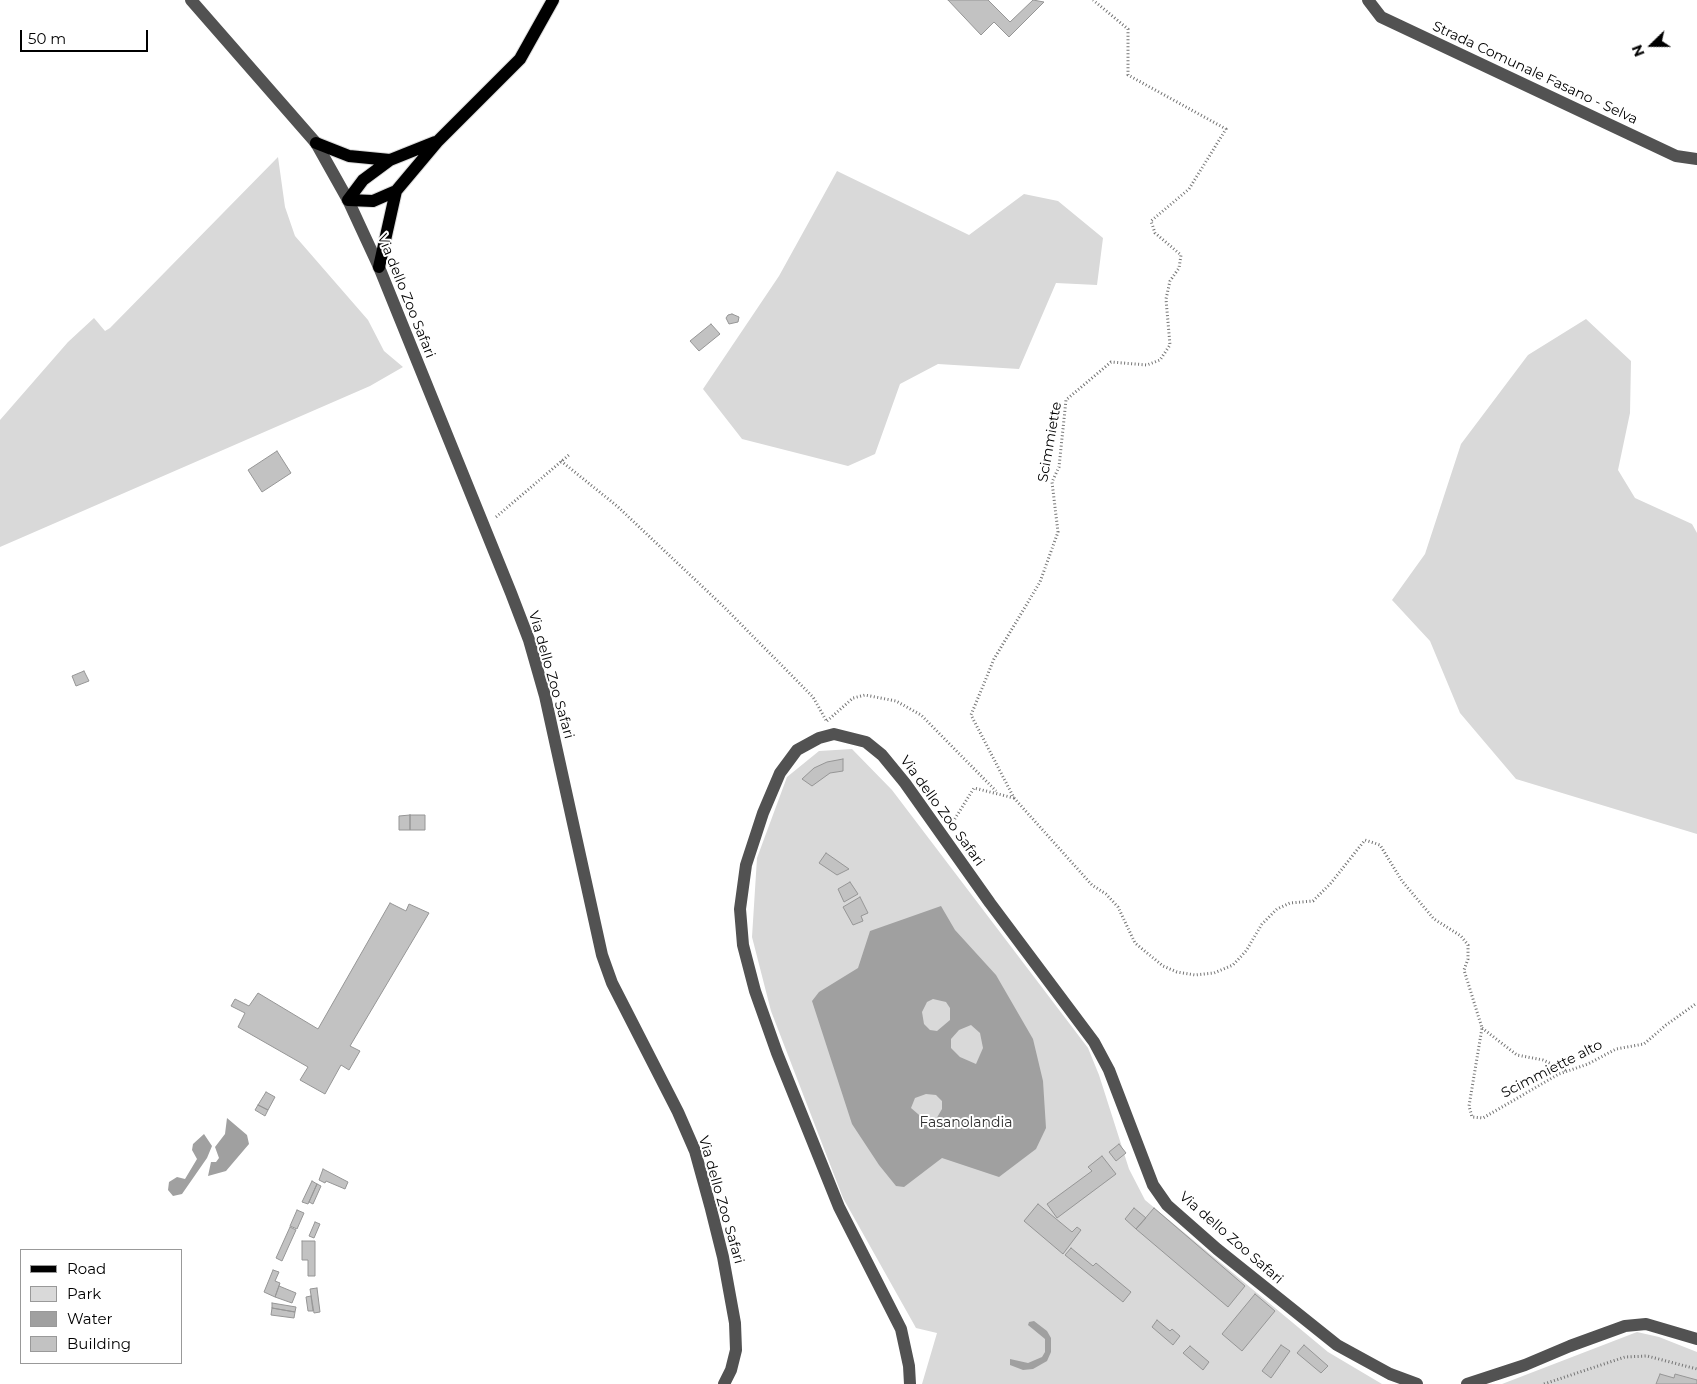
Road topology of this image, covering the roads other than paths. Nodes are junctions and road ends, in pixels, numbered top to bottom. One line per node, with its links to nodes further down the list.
1 (191, 0): 5 (street, Via dello Zoo Safari)
2 (553, 0): 4 (main road)
3 (1368, 0): 6 (street, Strada Comunale Fasano - Selva)
4 (438, 141): 7 (main road); 8 (main road)
5 (316, 143): 7 (main road); 9 (street, Via dello Zoo Safari)
6 (1697, 159)
7 (390, 160): 9 (main road)
8 (396, 191): 9 (main road); 10 (main road)
9 (348, 200): 10 (street, Via dello Zoo Safari)
10 (379, 267): 12 (street, Via dello Zoo Safari)
11 (1697, 1339): 15 (street)
12 (724, 1384)
13 (910, 1384): 14 (street, Via dello Zoo Safari)
14 (1417, 1384)
15 (1467, 1384)

